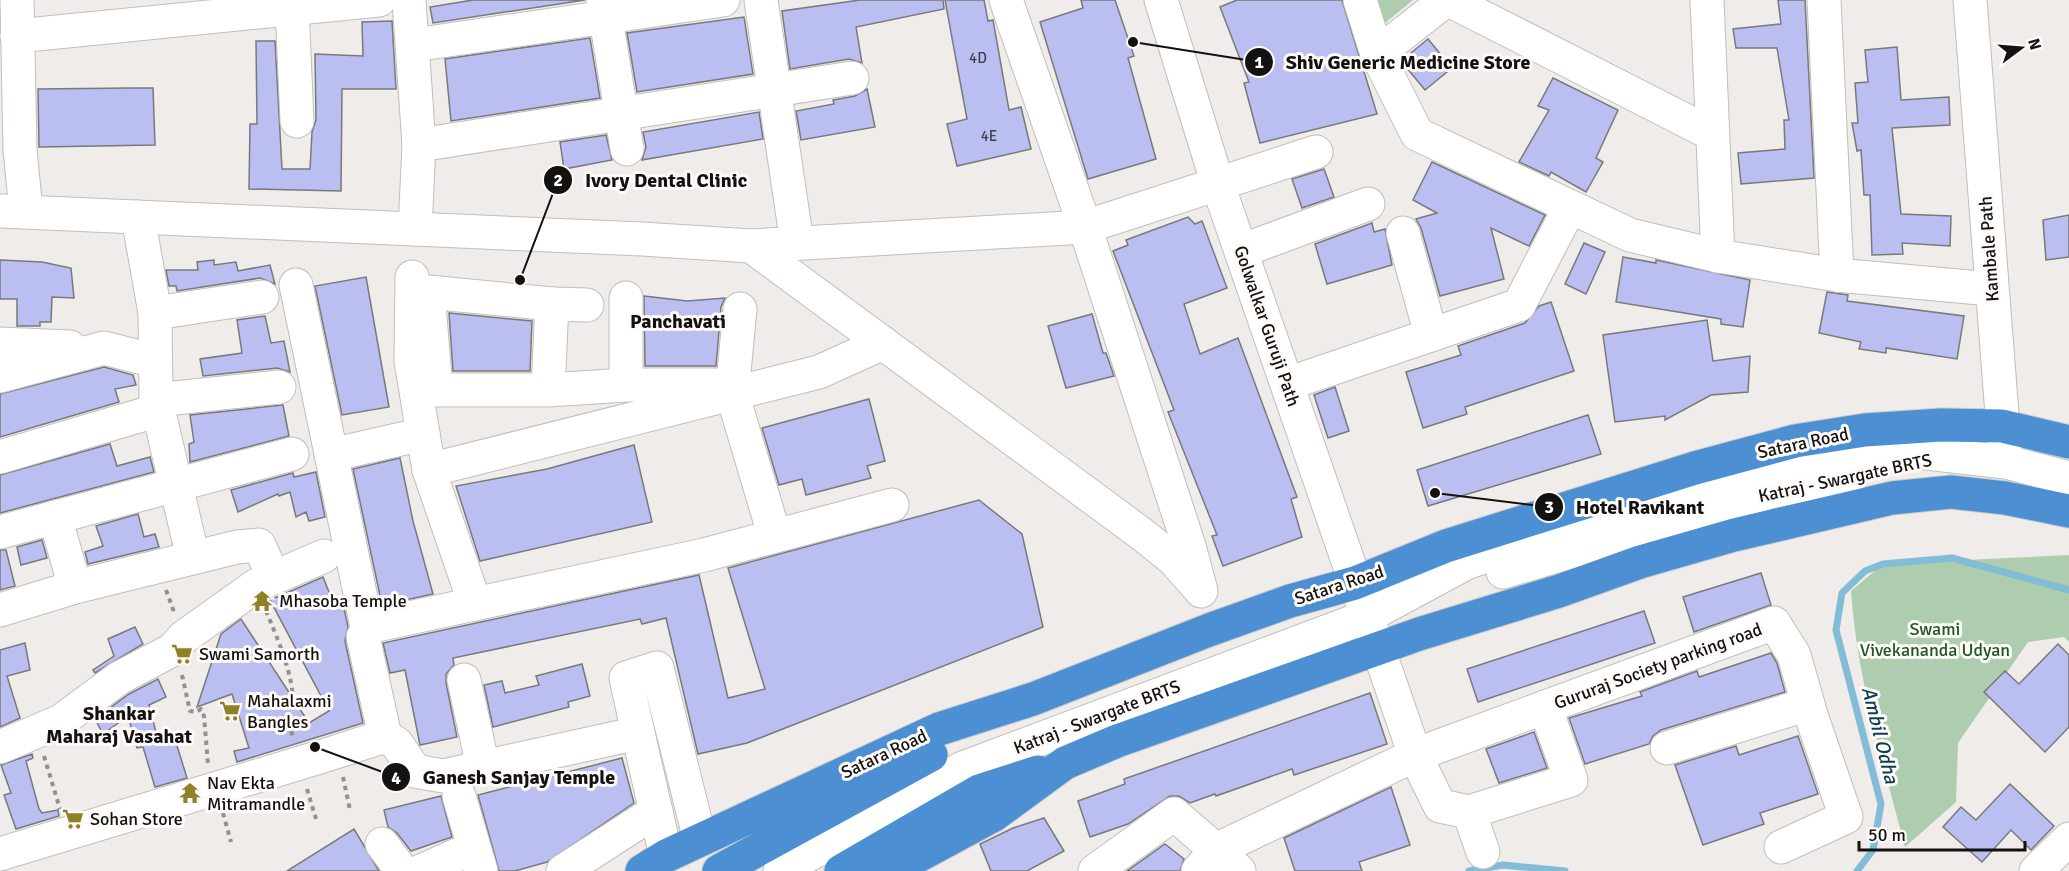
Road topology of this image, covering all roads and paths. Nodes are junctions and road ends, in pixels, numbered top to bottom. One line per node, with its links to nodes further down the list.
1 (17, 0): 15 (street)
2 (379, 0): 13 (street)
3 (410, 0): 16 (street)
4 (723, 0): 14 (street)
5 (760, 0): 19 (street)
6 (1161, 0): 27 (street, Golwalkar Guruji Path)
7 (1360, 0): 17 (street)
8 (1448, 0): 17 (street); 22 (street)
9 (1707, 0): 22 (street)
10 (1824, 0): 39 (street)
11 (1971, 0): 42 (street, Kambale Path)
12 (1012, 1): 32 (street)
13 (292, 8): 15 (street); 21 (street)
14 (604, 9): 16 (street); 20 (street)
15 (17, 36): 24 (street)
16 (414, 45): 23 (street)
17 (1377, 54): 29 (street)
18 (852, 78): 19 (street)
19 (774, 90): 20 (street); 35 (street)
20 (621, 114): 23 (street); 25 (street)
21 (297, 121)
22 (1712, 134): 38 (street)
23 (419, 145): 33 (street)
24 (10, 150): 30 (street)
25 (627, 150)
26 (1316, 152): 27 (street)
27 (1218, 185): 32 (street); 37 (street, Golwalkar Guruji Path)
28 (1368, 204): 37 (street)
29 (1570, 207): 38 (street); 49 (street)
30 (13, 211): 31 (street)
31 (138, 217): 33 (street); 48 (street)
32 (1085, 227): 35 (street); 82 (street)
33 (415, 229): 36 (street)
34 (1403, 233): 49 (street)
35 (797, 243): 36 (street)
36 (751, 246): 50 (street)
37 (1241, 251): 56 (street, Golwalkar Guruji Path)
38 (1718, 256): 39 (street)
39 (1837, 275): 42 (street)
40 (412, 278): 62 (street)
41 (296, 285): 65 (street)
42 (1991, 289): 61 (street, Kambale Path)
43 (262, 297): 48 (street)
44 (626, 298): 55 (street)
45 (552, 304): 46 (street); 59 (street); 59 (street)
46 (587, 305)
47 (740, 309): 58 (street)
48 (155, 313): 53 (street)
49 (1431, 336): 56 (street)
50 (883, 343): 58 (street); 82 (street)
51 (0, 344): 52 (street)
52 (104, 348): 53 (street); 54 (street)
53 (155, 361): 60 (street)
54 (0, 376)
55 (627, 384): 58 (street); 59 (street)
56 (1287, 384): 80 (street, Golwalkar Guruji Path)
57 (279, 387): 60 (street)
58 (732, 389): 68 (street); 76 (street)
59 (548, 390)
60 (158, 405): 66 (street); 70 (street)
61 (2002, 426): 63 (highway, Satara Road); 67 (street, Kambale Path); 80 (highway, Satara Road)
62 (423, 434): 65 (street); 68 (street)
63 (2069, 442)
64 (292, 454): 70 (street)
65 (331, 455): 83 (street)
66 (0, 458)
67 (2006, 462): 69 (street, Katraj - Swargate BRTS); 71 (street, Kambale Path); 85 (street, Katraj - Swargate BRTS)
68 (429, 470): 83 (street)
69 (2069, 478)
70 (178, 485): 74 (street); 78 (street)
71 (2005, 498): 73 (highway); 89 (highway)
72 (892, 505): 76 (street)
73 (2069, 511)
74 (55, 517): 75 (street); 81 (street)
75 (0, 532)
76 (774, 534): 83 (street)
77 (324, 556): 79 (street)
78 (193, 558): 79 (street); 81 (street)
79 (265, 580): 88 (street); 100 (path)
80 (1355, 583): 85 (street, Golwalkar Guruji Path); 86 (highway, Satara Road)
81 (75, 587): 84 (street)
82 (1201, 591): 86 (street)
83 (475, 604)
84 (0, 610)
85 (1366, 617): 89 (street, Golwalkar Guruji Path); 121 (street, Katraj - Swargate BRTS)
86 (1209, 630): 91 (highway, Satara Road)
87 (363, 637): 96 (street)
88 (172, 650): 94 (street); 103 (path)
89 (1377, 650): 99 (street); 101 (highway)
90 (464, 680): 102 (street)
91 (1033, 699): 109 (highway, Satara Road); 120 (highway)
92 (1808, 704): 93 (street, Gururaj Society parking road); 98 (street); 111 (street, Gururaj Society parking road)
93 (1545, 707): 99 (street, Gururaj Society parking road); 106 (street)
94 (35, 733): 97 (street); 107 (path)
95 (638, 733): 102 (street); 105 (street); 109 (street)
96 (385, 736): 100 (street); 102 (street)
97 (0, 747)
98 (1667, 748)
99 (1415, 755): 106 (street); 116 (street, Gururaj Society parking road)
100 (299, 763): 103 (street)
101 (1065, 763): 122 (highway); 123 (highway)
102 (483, 767)
103 (217, 788): 107 (street)
104 (459, 796): 114 (street)
105 (656, 811): 115 (street); 119 (street)
106 (1469, 812): 113 (street)
107 (65, 833): 112 (street)
108 (2069, 838): 125 (street)
109 (700, 840): 115 (highway, Satara Road)
110 (382, 844): 117 (street)
111 (1781, 847)
112 (0, 854)
113 (1486, 861)
114 (469, 863): 118 (street)
115 (654, 864)
116 (1217, 864): 124 (street)
117 (402, 871)
118 (421, 871)
119 (563, 871)
120 (719, 871)
121 (780, 871)
122 (841, 871)
123 (890, 871)
124 (1095, 871)
125 (2036, 871)

